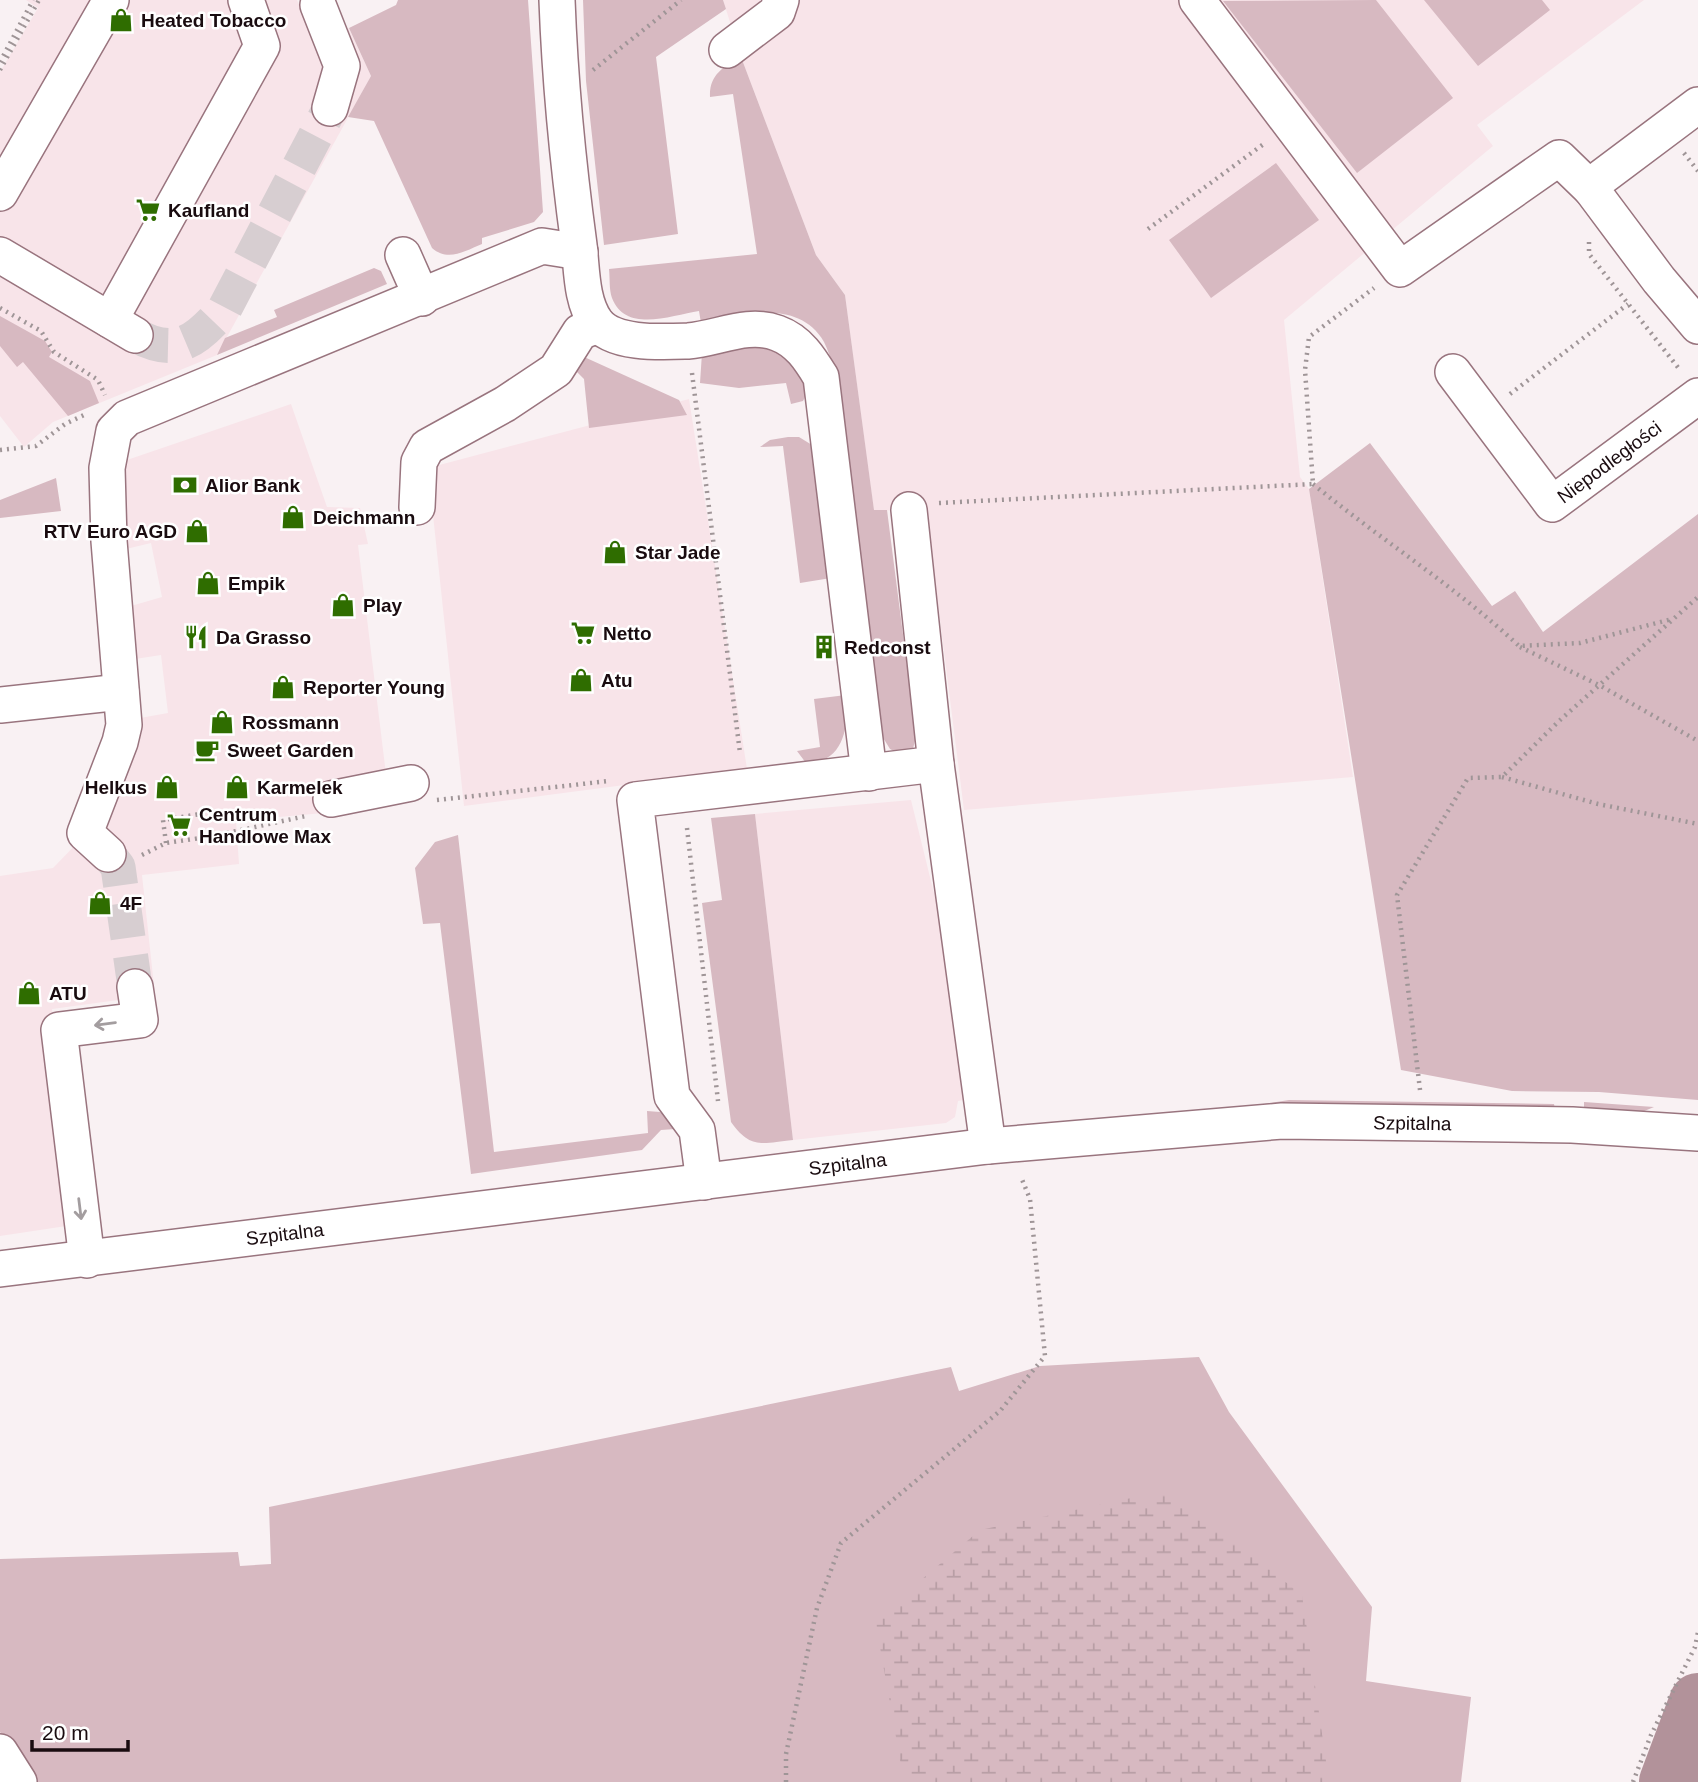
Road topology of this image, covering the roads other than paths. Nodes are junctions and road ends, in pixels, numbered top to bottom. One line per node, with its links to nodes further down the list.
1 (111, 0): 11 (street)
2 (246, 0): 13 (street)
3 (557, 0): 12 (street)
4 (781, 0): 7 (street)
5 (1197, 0): 10 (street)
6 (321, 2): 9 (street)
7 (727, 50)
8 (1698, 106): 10 (street)
9 (330, 108)
10 (1591, 189): 17 (street)
11 (0, 193)
12 (580, 252): 15 (street); 16 (street)
13 (0, 255)
14 (403, 255): 15 (street)
15 (422, 298): 22 (street)
16 (593, 315): 20 (street); 25 (street)
17 (1698, 326)
18 (1453, 372): 19 (street, Niepodległości)
19 (1690, 384)
20 (417, 507)
21 (909, 510): 24 (street)
22 (121, 692): 23 (street); 28 (street)
23 (0, 705)
24 (936, 764): 25 (street); 31 (street)
25 (869, 773): 32 (street)
26 (422, 791): 27 (street)
27 (325, 806)
28 (108, 854)
29 (135, 987): 33 (street, one-way to 33)
30 (1698, 1133): 31 (street, Szpitalna)
31 (988, 1146): 32 (street, Szpitalna)
32 (704, 1182): 33 (street, Szpitalna)
33 (87, 1260): 34 (street, Szpitalna)
34 (0, 1269)
35 (0, 1752): 36 (street)
36 (19, 1782)

